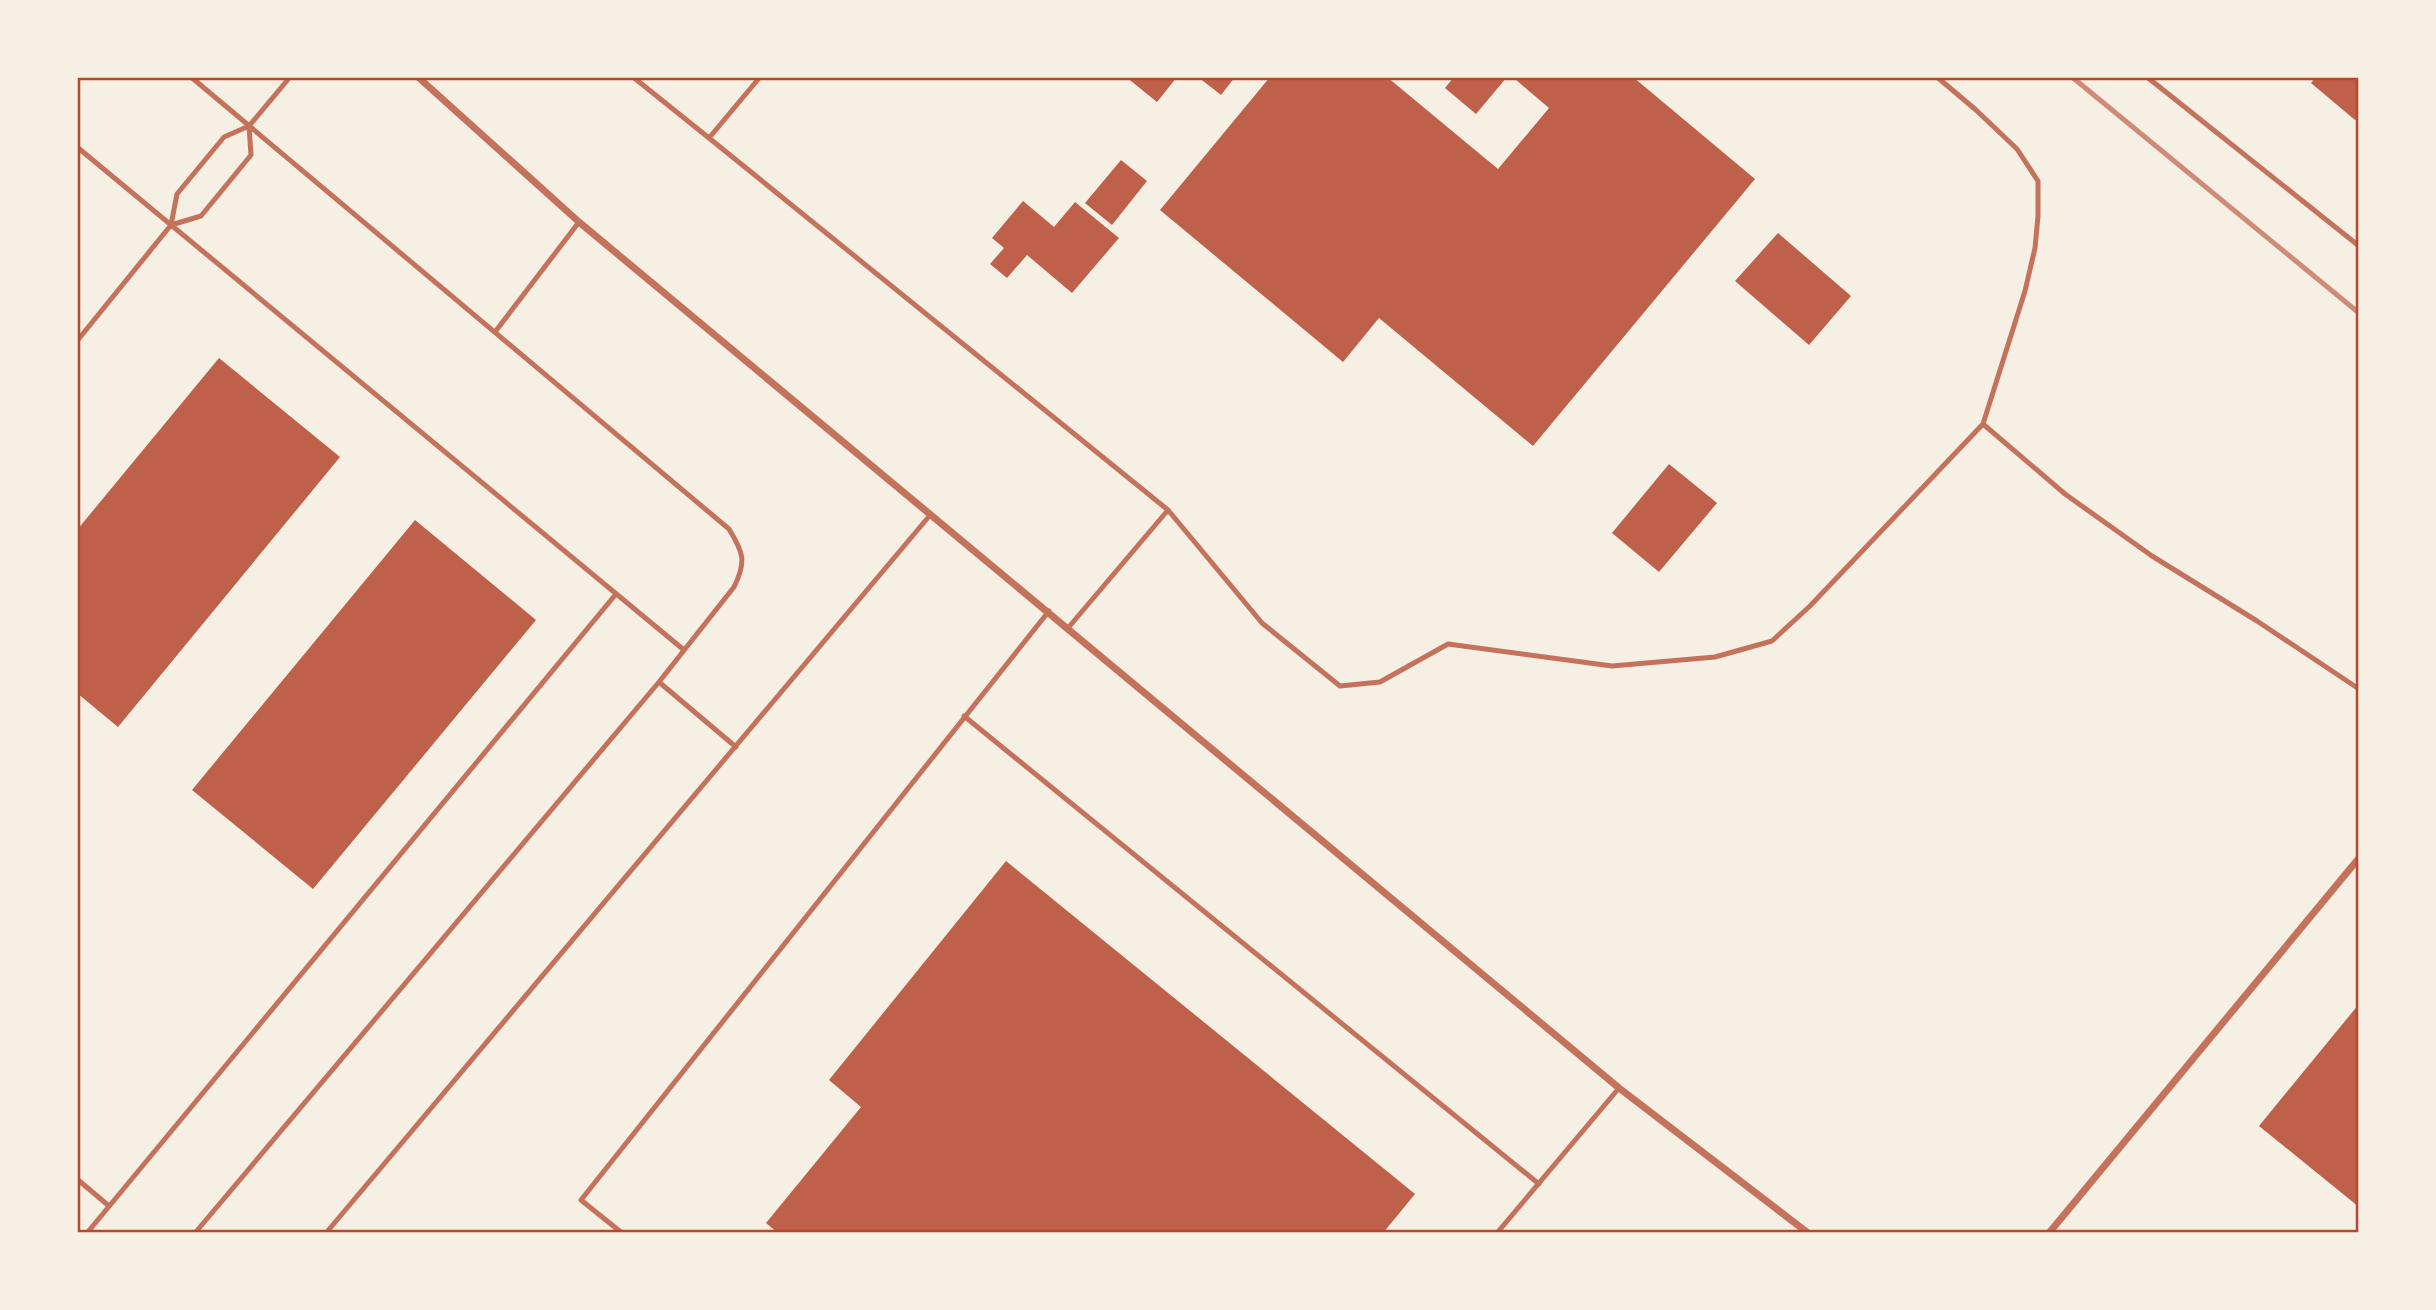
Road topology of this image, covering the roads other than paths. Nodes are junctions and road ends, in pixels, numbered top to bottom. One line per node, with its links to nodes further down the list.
1 (191, 77): 8 (lane)
2 (290, 77): 8 (lane)
3 (418, 77): 11 (street)
4 (633, 77): 9 (lane)
5 (760, 77): 9 (lane)
6 (1937, 77): 16 (lane)
7 (2147, 77): 13 (lane)
8 (249, 126): 12 (lane); 12 (lane); 14 (lane)
9 (709, 138): 17 (lane)
10 (77, 147): 12 (lane)
11 (579, 222): 14 (lane); 18 (street)
12 (171, 225): 15 (lane); 19 (lane)
13 (2359, 246)
14 (495, 332): 22 (lane)
15 (77, 341)
16 (1983, 424): 17 (lane); 24 (lane)
17 (1168, 510): 21 (lane)
18 (931, 514): 20 (street); 26 (lane)
19 (616, 594): 22 (lane); 31 (lane)
20 (1048, 611): 21 (street); 25 (lane)
21 (1068, 628): 28 (street)
22 (684, 650): 23 (lane)
23 (659, 682): 26 (lane); 33 (lane)
24 (2359, 689)
25 (964, 716): 30 (lane); 35 (lane)
26 (736, 747): 34 (lane)
27 (2359, 858): 38 (street)
28 (1619, 1087): 30 (lane); 37 (street)
29 (77, 1179): 31 (lane)
30 (1539, 1184): 36 (lane)
31 (109, 1206): 32 (lane)
32 (87, 1233)
33 (195, 1233)
34 (326, 1233)
35 (622, 1233)
36 (1497, 1233)
37 (1808, 1233)
38 (2049, 1233)

